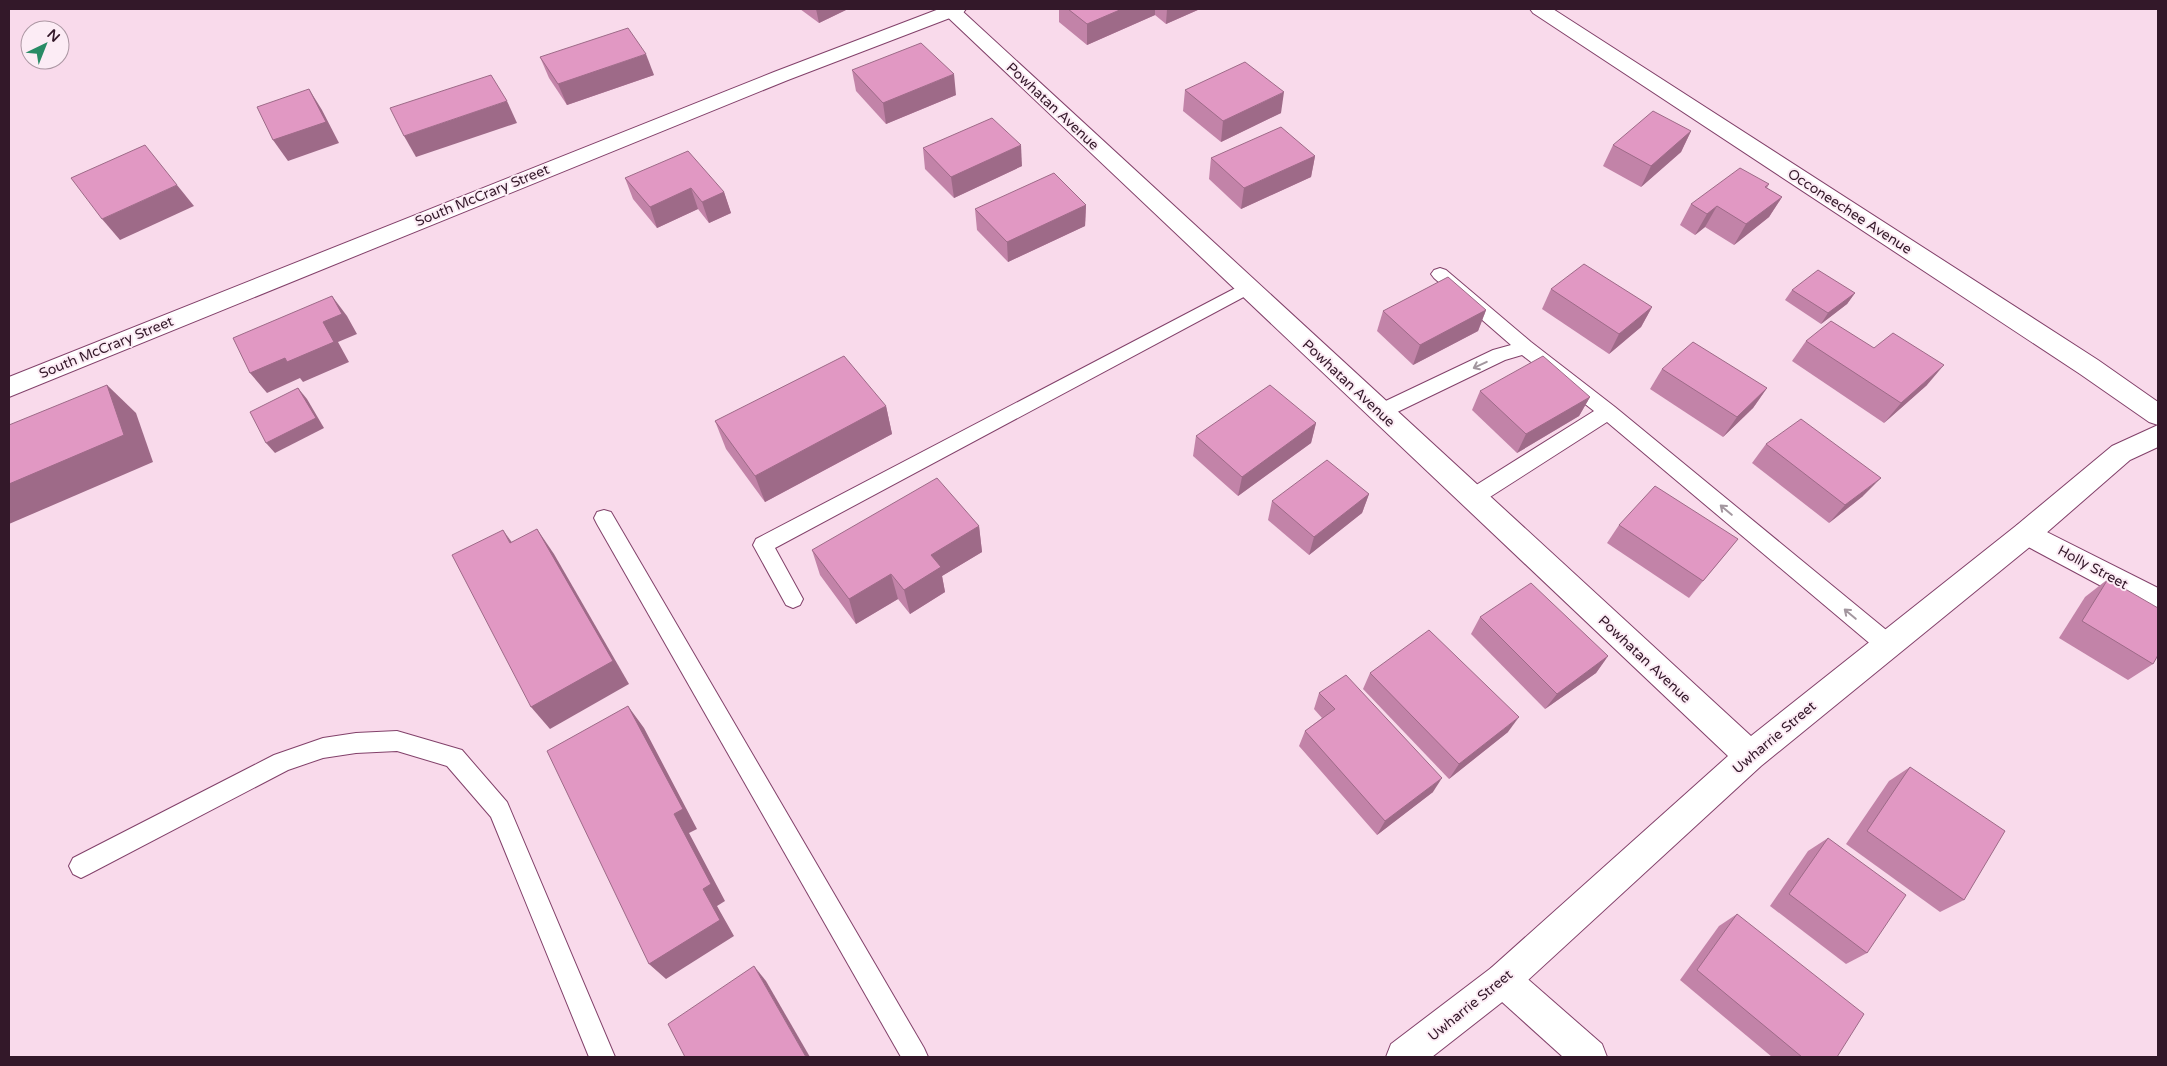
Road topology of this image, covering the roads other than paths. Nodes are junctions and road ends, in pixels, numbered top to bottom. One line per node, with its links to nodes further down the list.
1 (952, 9): 4 (street, Powhatan Avenue); 6 (street, South McCrary Street)
2 (1540, 9): 9 (street, Occoneechee Avenue)
3 (1440, 274): 5 (lane)
4 (1247, 288): 7 (street, Powhatan Avenue); 14 (lane)
5 (1525, 347): 7 (lane, one-way to 7); 8 (lane)
6 (9, 386)
7 (1380, 412): 11 (street, Powhatan Avenue)
8 (1608, 412): 11 (lane); 16 (lane, one-way to 8)
9 (2158, 415)
10 (2158, 436): 13 (street, Uwharrie Street)
11 (1472, 498): 17 (street, Powhatan Avenue)
12 (604, 518): 21 (lane)
13 (2027, 533): 15 (street, Holly Street); 16 (street, Uwharrie Street)
14 (793, 599)
15 (2158, 602)
16 (1888, 645): 17 (street, Uwharrie Street)
17 (1750, 756): 19 (street, Uwharrie Street)
18 (81, 866): 20 (lane)
19 (1503, 980): 22 (street, Uwharrie Street); 23 (street)
20 (602, 1057)
21 (915, 1057)
22 (1404, 1057)
23 (1589, 1057)

